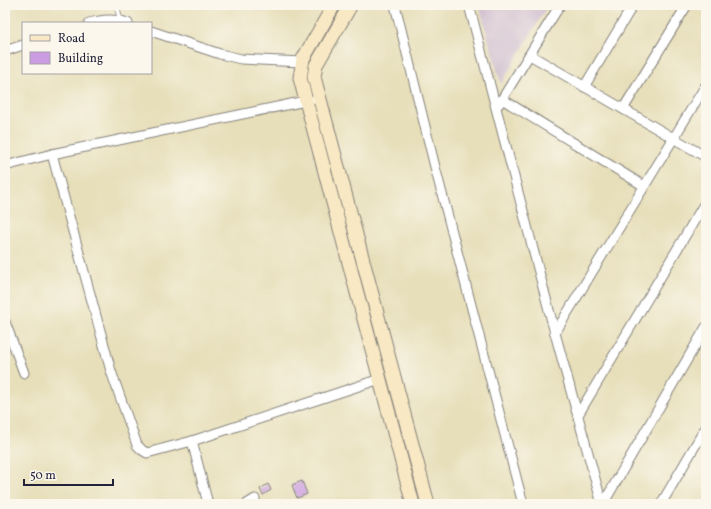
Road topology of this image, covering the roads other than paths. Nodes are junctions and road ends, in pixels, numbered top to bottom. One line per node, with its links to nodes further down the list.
1 (117, 5): 10 (lane)
2 (334, 5): 15 (street)
3 (351, 5): 18 (street)
4 (394, 5): 39 (street)
5 (469, 5): 20 (street)
6 (560, 5): 14 (street)
7 (634, 5): 17 (street)
8 (687, 5): 21 (street)
9 (94, 22): 10 (street)
10 (124, 22)
11 (152, 31): 15 (street)
12 (22, 45): 13 (street)
13 (5, 51)
14 (530, 55): 17 (street); 20 (street)
15 (302, 62): 19 (street)
16 (706, 85): 22 (street)
17 (584, 87): 21 (street)
18 (320, 98): 19 (street); 38 (street)
19 (306, 101): 23 (street); 32 (street)
20 (500, 103): 26 (street); 30 (street)
21 (624, 109): 22 (street)
22 (673, 138): 24 (street); 26 (street)
23 (52, 154): 25 (street); 35 (street)
24 (706, 157)
25 (5, 166)
26 (644, 186): 30 (street)
27 (706, 201): 33 (street)
28 (5, 322): 31 (street)
29 (706, 327): 40 (street)
30 (555, 333): 33 (street)
31 (24, 374)
32 (380, 379): 35 (street); 37 (street)
33 (578, 415): 40 (street)
34 (706, 427): 41 (street)
35 (192, 441): 36 (street)
36 (208, 504)
37 (413, 504)
38 (428, 504)
39 (523, 504)
40 (602, 504)
41 (661, 504)

